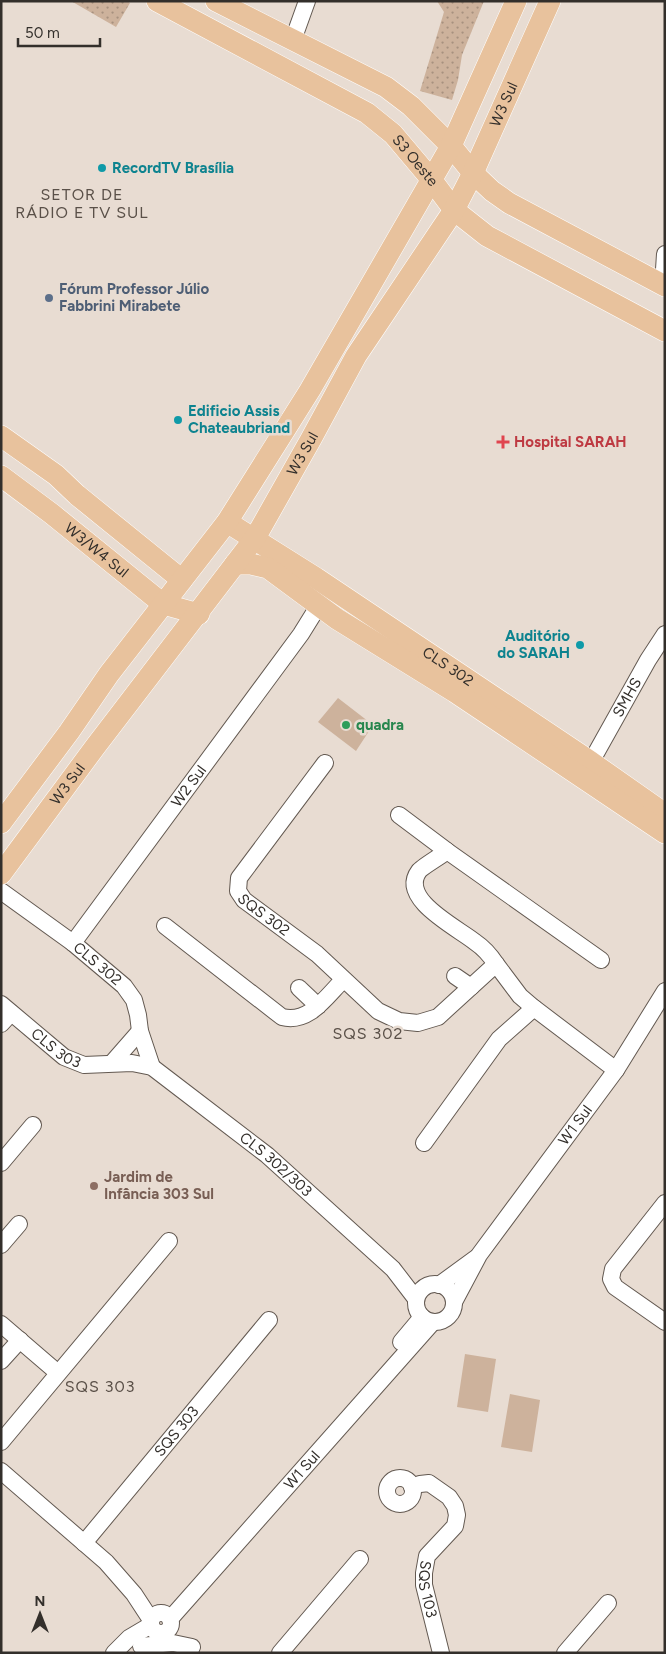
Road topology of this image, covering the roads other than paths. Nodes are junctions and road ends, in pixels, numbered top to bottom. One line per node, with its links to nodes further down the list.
1 (157, 1): 9 (main road, S3 Oeste)
2 (216, 1): 6 (main road)
3 (307, 1): 6 (street)
4 (516, 1): 7 (main road, W3 Sul)
5 (550, 1): 8 (main road, W3 Sul)
6 (294, 40): 7 (main road)
7 (451, 146): 8 (main road); 9 (main road, W3 Sul)
8 (473, 174): 10 (main road, W3 Sul); 12 (main road)
9 (431, 179): 10 (main road, S3 Oeste); 14 (main road, W3 Sul)
10 (454, 210): 13 (main road, S3 Oeste); 16 (main road, W3 Sul)
11 (665, 254): 12 (street)
12 (664, 286)
13 (665, 331)
14 (310, 390): 16 (main road); 21 (main road, W3 Sul)
15 (1, 436): 18 (main road)
16 (311, 439): 23 (main road, W3 Sul)
17 (1, 476): 20 (main road, W3/W4 Sul)
18 (77, 495): 19 (main road); 20 (main road)
19 (95, 509): 22 (main road); 26 (main road)
20 (52, 514): 22 (main road, W3/W4 Sul)
21 (227, 522): 23 (main road, CLS 302); 26 (main road, W3 Sul)
22 (75, 533): 27 (main road, W3/W4 Sul)
23 (255, 538): 24 (main road, W3 Sul); 25 (main road, CLS 302)
24 (235, 564): 28 (main road, CLS 302); 29 (main road, W3 Sul)
25 (316, 578): 28 (main road); 35 (main road, CLS 302)
26 (182, 580): 27 (main road, W3 Sul)
27 (164, 604): 29 (main road, W3/W4 Sul); 33 (main road, W3 Sul)
28 (319, 606): 30 (main road, CLS 302); 31 (street, W2 Sul)
29 (199, 614): 34 (main road, W3 Sul)
30 (337, 619): 31 (street); 40 (main road, CLS 302)
31 (305, 629): 45 (street, W2 Sul)
32 (665, 634): 35 (street, SMHS)
33 (70, 732): 34 (main road); 39 (main road, W3 Sul)
34 (95, 747): 42 (main road, W3 Sul)
35 (591, 762): 37 (main road, CLS 302)
36 (325, 763): 49 (street, SQS 302)
37 (665, 814)
38 (399, 815): 41 (street)
39 (1, 824)
40 (665, 833)
41 (447, 851): 46 (street); 47 (street)
42 (1, 874)
43 (1, 891): 45 (street, CLS 302)
44 (164, 926): 53 (street)
45 (73, 943): 56 (street, CLS 302)
46 (601, 960)
47 (496, 964): 50 (street, SQS 302); 54 (street)
48 (454, 976): 50 (street)
49 (343, 980): 50 (street, SQS 302); 53 (street)
50 (471, 987)
51 (299, 988): 53 (street)
52 (663, 999): 59 (street, W1 Sul)
53 (318, 1006)
54 (534, 1008): 59 (street); 61 (street)
55 (5, 1014): 57 (street, CLS 303)
56 (140, 1031): 57 (street); 58 (street, CLS 302)
57 (112, 1063): 58 (street, CLS 303)
58 (152, 1067): 68 (street, CLS 302/303)
59 (616, 1070): 67 (street, W1 Sul)
60 (33, 1126): 62 (street)
61 (424, 1142)
62 (1, 1162)
63 (665, 1203): 74 (street)
64 (19, 1224): 66 (street)
65 (169, 1241): 78 (street)
66 (1, 1245)
67 (479, 1255): 69 (street, W1 Sul); 71 (street, W1 Sul)
68 (393, 1269): 69 (street, CLS 302/303); 70 (street, CLS 302/303)
69 (434, 1285): 70 (street); 71 (street)
70 (416, 1299): 72 (street)
71 (454, 1302): 72 (street)
72 (428, 1319): 85 (street, W1 Sul)
73 (268, 1320): 82 (street, SQS 303)
74 (665, 1322)
75 (1, 1324): 76 (street)
76 (20, 1340): 77 (street); 78 (street)
77 (1, 1361)
78 (58, 1373): 79 (street)
79 (1, 1442)
80 (1, 1471): 82 (street)
81 (412, 1487): 88 (street, SQS 103)
82 (84, 1543): 85 (street)
83 (360, 1559): 90 (street)
84 (608, 1603): 91 (street)
85 (161, 1622): 86 (street, W1 Sul); 87 (street); 89 (street, W1 Sul)
86 (138, 1650): 87 (street)
87 (196, 1650)
88 (439, 1650)
89 (114, 1653)
90 (280, 1653)
91 (564, 1653)

